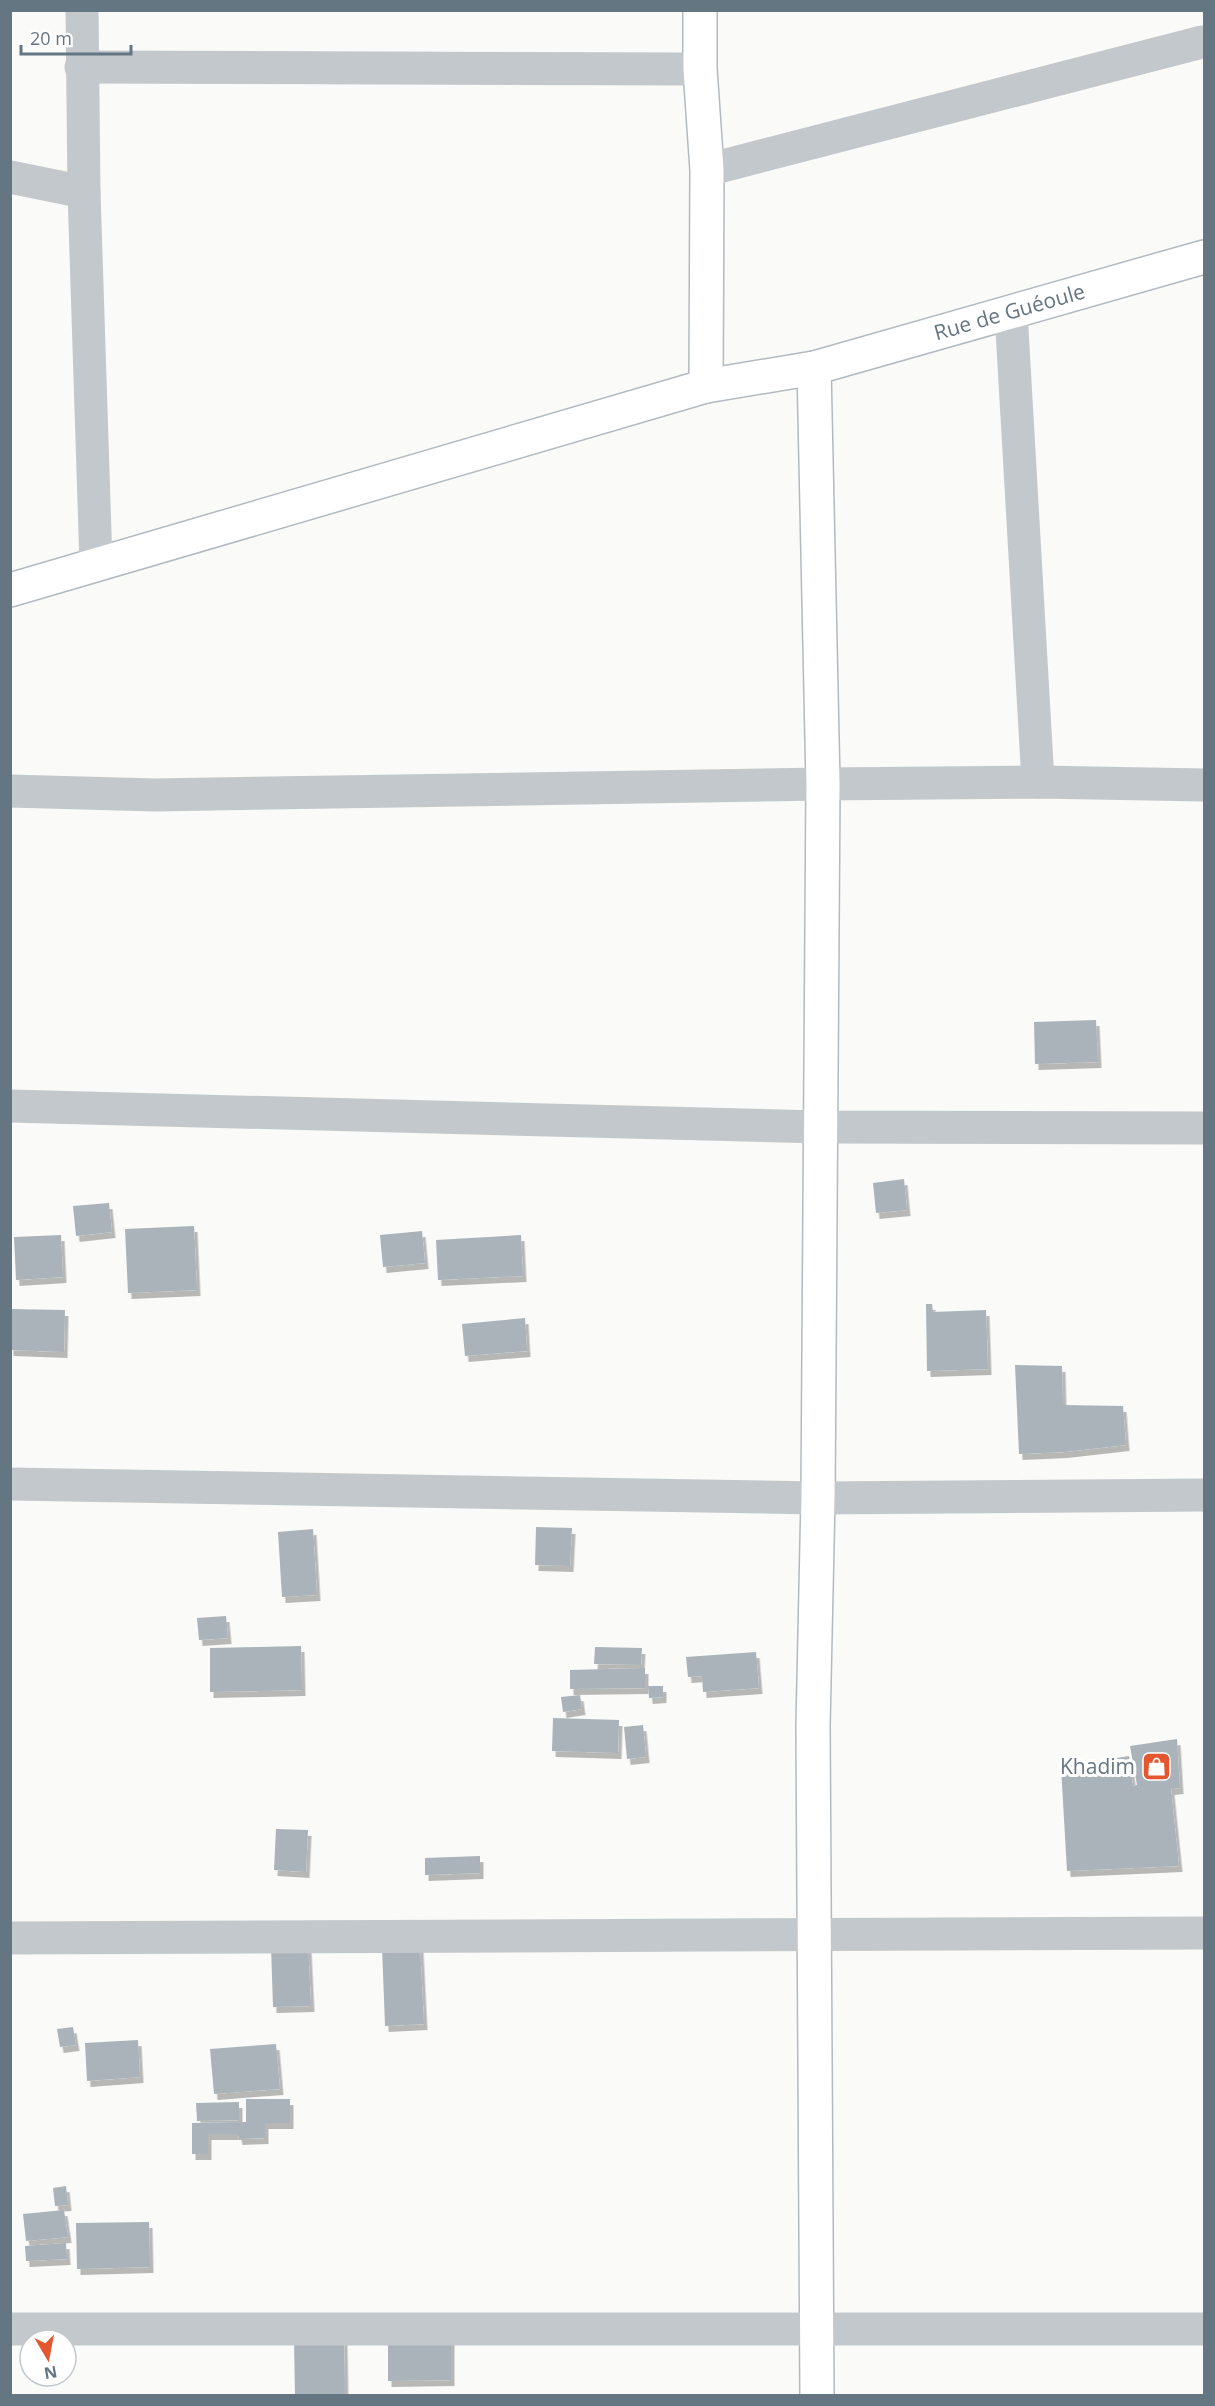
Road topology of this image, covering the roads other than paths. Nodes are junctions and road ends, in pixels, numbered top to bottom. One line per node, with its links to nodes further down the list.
1 (82, 10): 4 (street)
2 (700, 10): 5 (main road)
3 (1202, 42): 6 (street)
4 (81, 67): 5 (street); 8 (street)
5 (700, 69): 6 (main road)
6 (707, 170): 12 (main road)
7 (10, 177): 8 (street)
8 (84, 192): 13 (street)
9 (1204, 257): 10 (main road, Rue de Guéoule)
10 (1011, 312): 11 (main road, Rue de Guéoule); 15 (street)
11 (814, 368): 12 (main road, Rue de Guéoule); 16 (main road)
12 (706, 386): 13 (main road, Rue de Guéoule)
13 (96, 564): 14 (main road, Rue de Guéoule)
14 (10, 590)
15 (1038, 783): 16 (street); 17 (street)
16 (823, 784): 18 (street); 20 (main road)
17 (1204, 785)
18 (10, 791)
19 (10, 1106): 20 (street)
20 (819, 1127): 21 (street); 24 (main road)
21 (1204, 1128)
22 (10, 1484): 24 (street)
23 (1204, 1495): 24 (street)
24 (818, 1498): 26 (main road)
25 (1204, 1933): 26 (street)
26 (813, 1935): 27 (street); 29 (main road)
27 (10, 1938)
28 (10, 2329): 29 (street)
29 (817, 2329): 30 (street); 31 (main road)
30 (1204, 2329)
31 (817, 2396)

